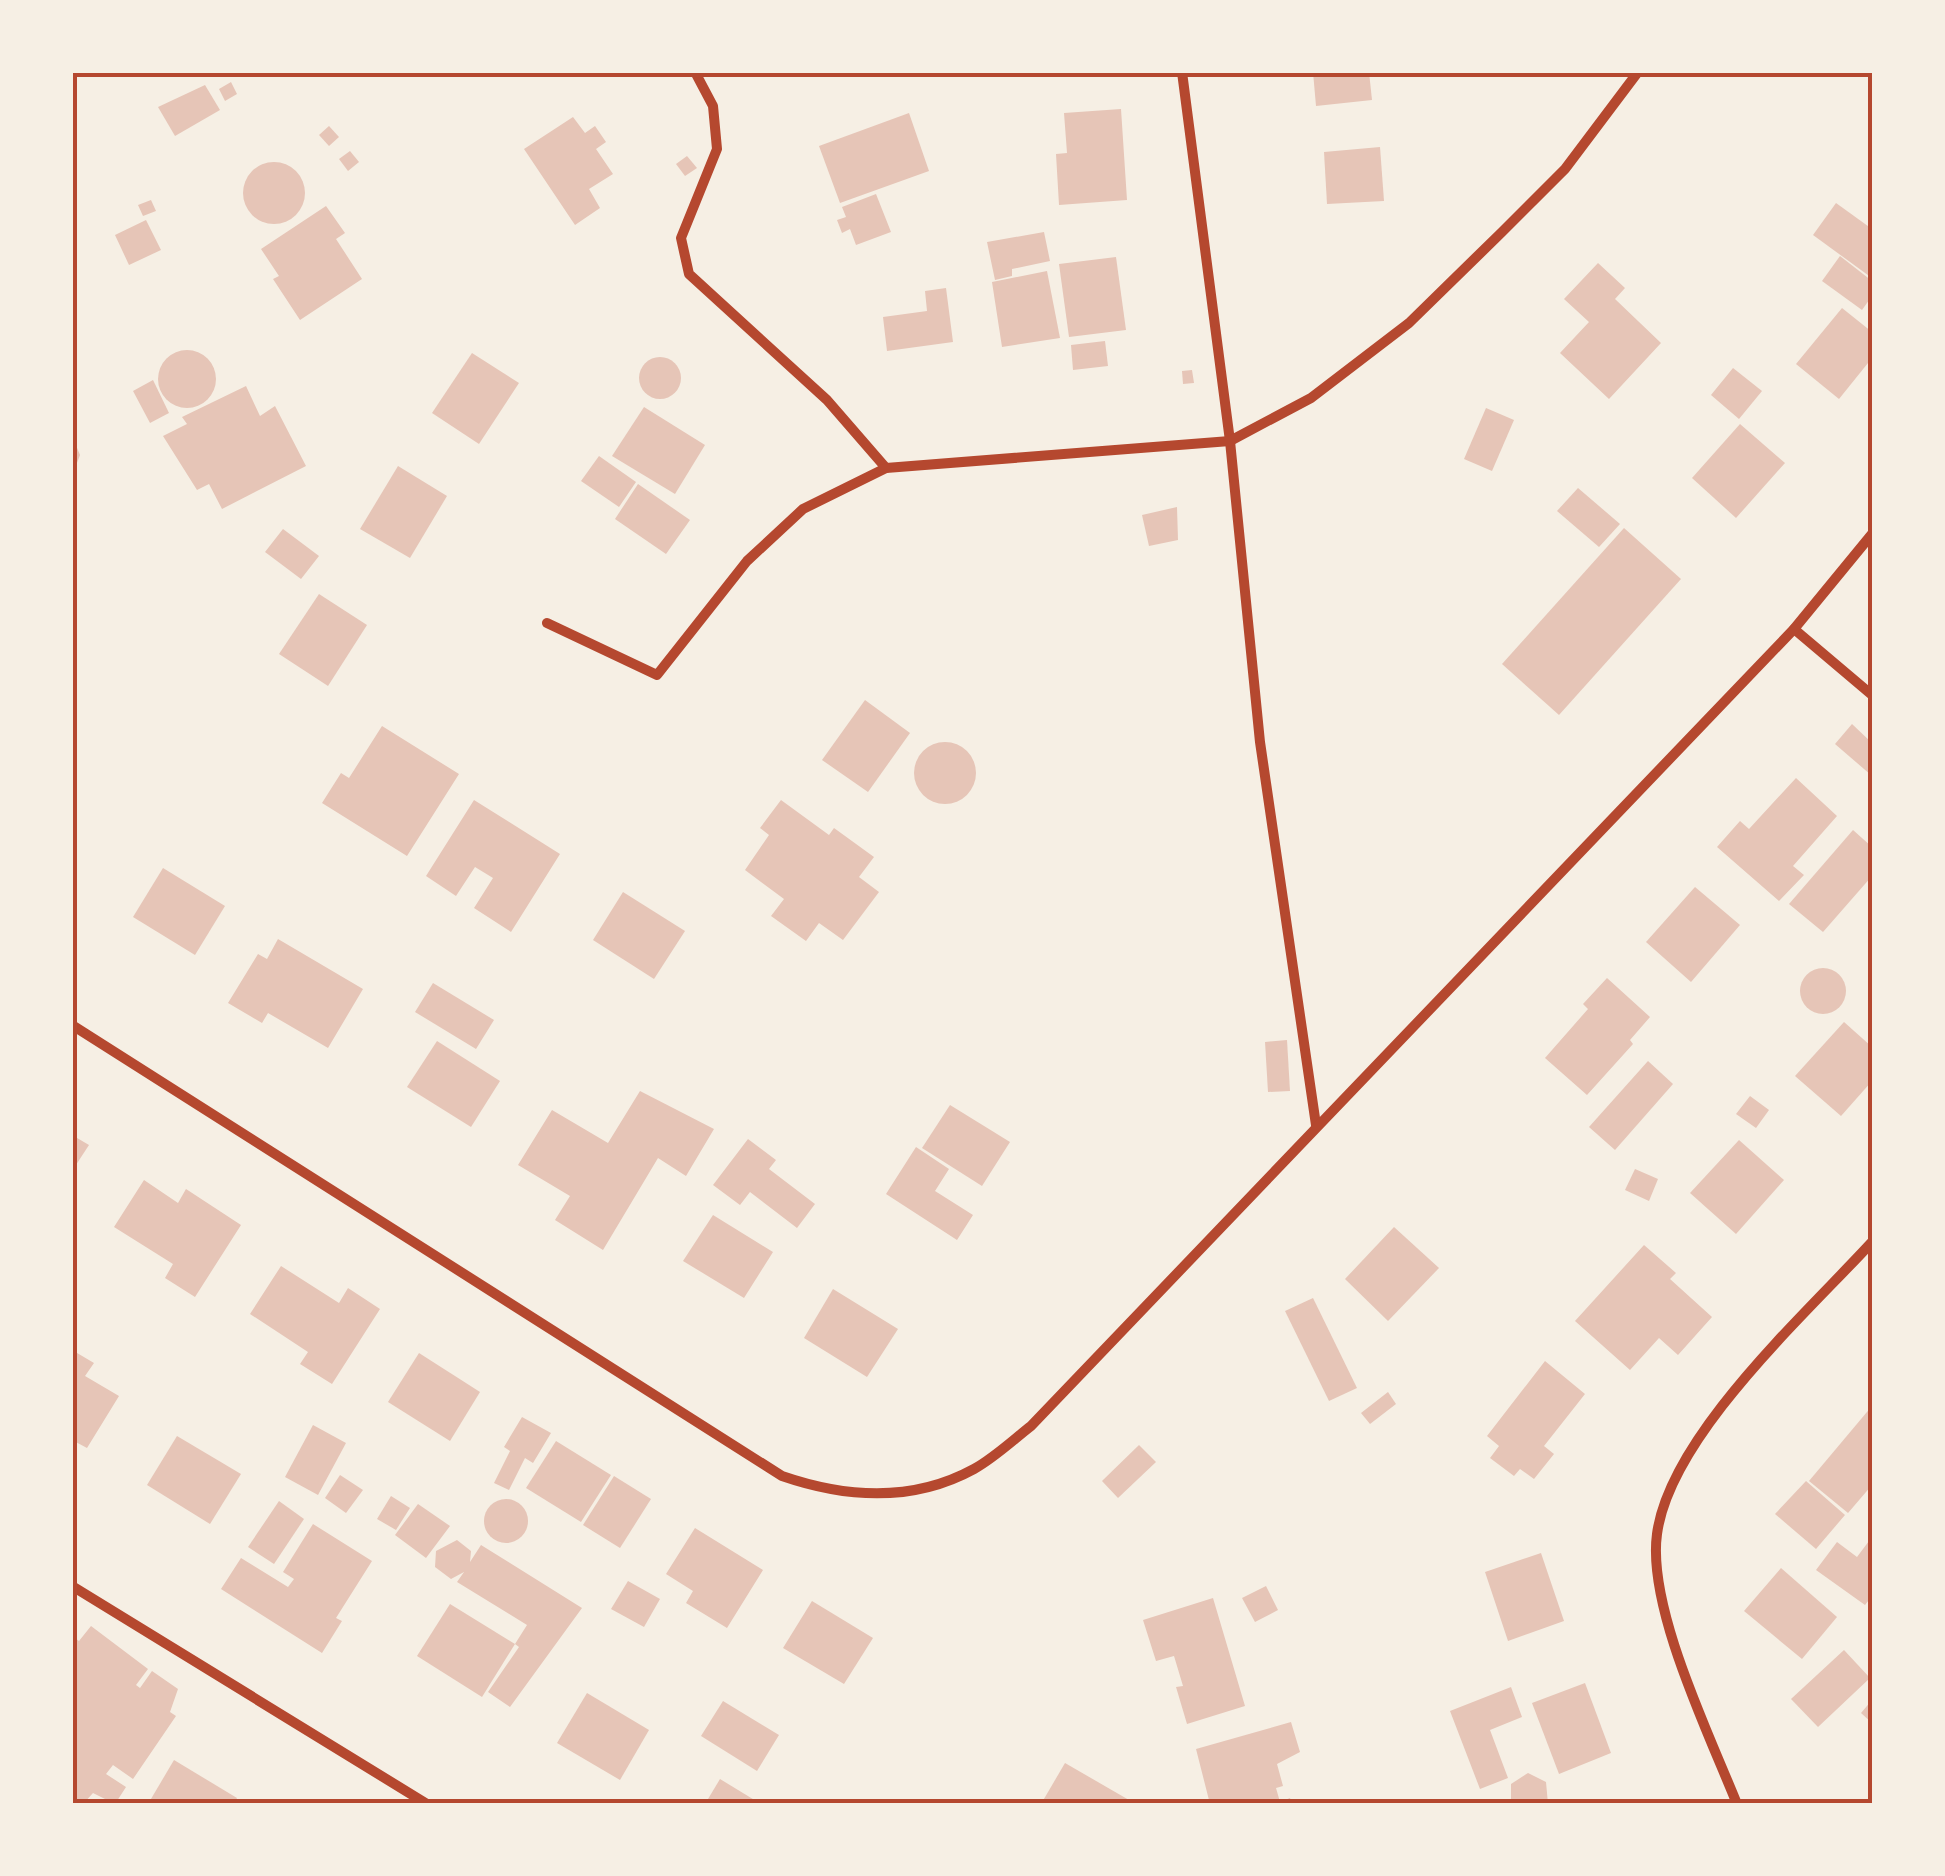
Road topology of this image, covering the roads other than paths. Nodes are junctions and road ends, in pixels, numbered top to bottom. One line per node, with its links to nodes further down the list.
1 (695, 72): 5 (street)
2 (1182, 72): 4 (street)
3 (1638, 72): 4 (street)
4 (1230, 441): 5 (street); 11 (street)
5 (886, 468): 7 (street)
6 (1872, 534): 8 (street)
7 (548, 623)
8 (1794, 629): 9 (street); 11 (street)
9 (1872, 695)
10 (72, 1024): 11 (street)
11 (1316, 1125)
12 (1872, 1242): 15 (street)
13 (72, 1586): 14 (street)
14 (427, 1804)
15 (1737, 1804)

